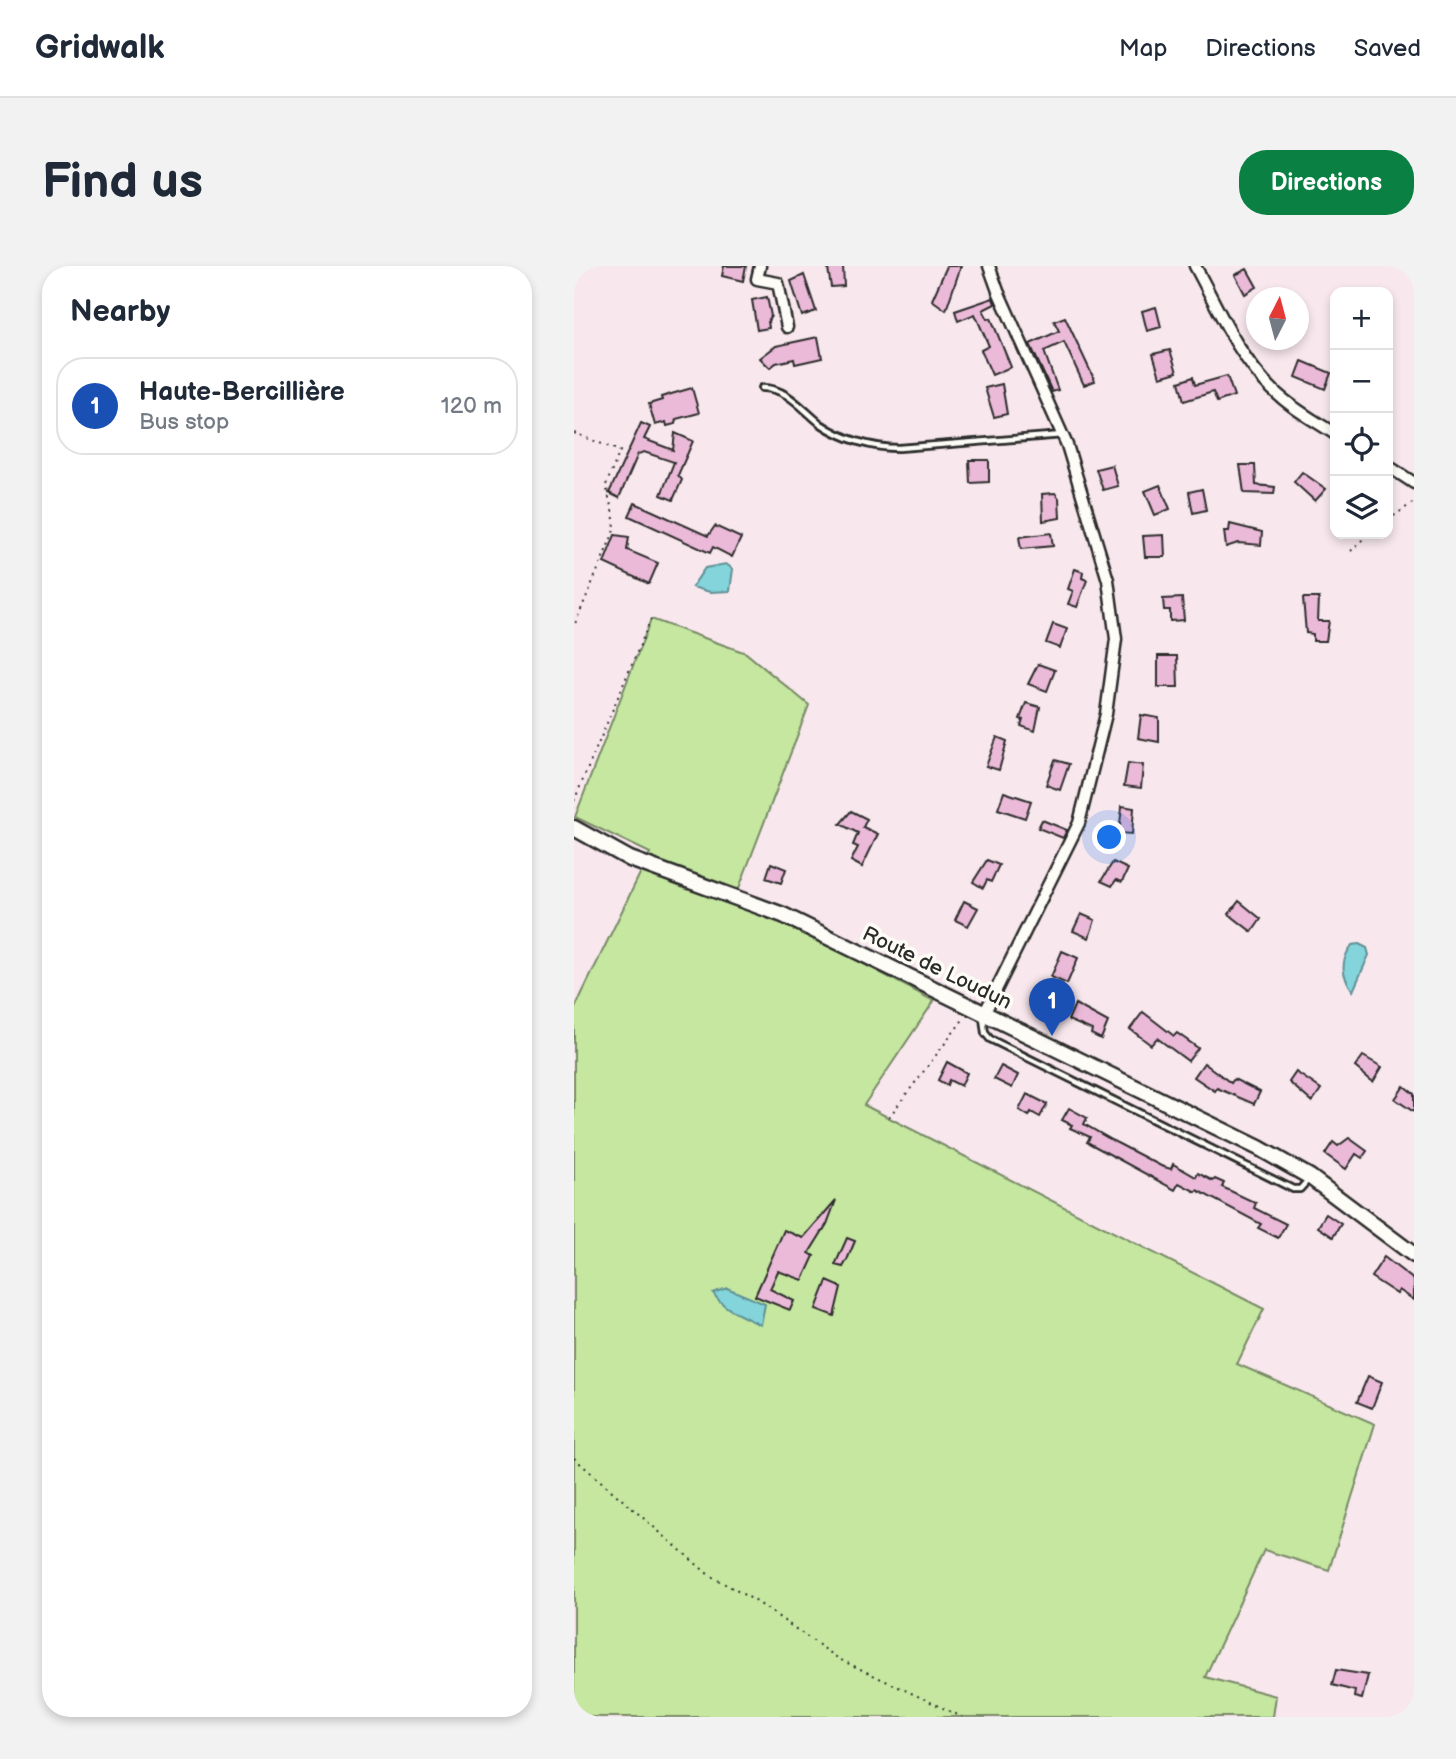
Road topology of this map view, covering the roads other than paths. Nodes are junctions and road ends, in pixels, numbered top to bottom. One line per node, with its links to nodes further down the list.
1 (760, 266): 4 (street)
2 (989, 266): 7 (street)
3 (1195, 266): 6 (street)
4 (787, 327)
5 (762, 388): 7 (lane)
6 (1330, 431)
7 (1064, 435): 11 (street)
8 (1393, 469): 9 (street)
9 (1414, 483)
10 (574, 828): 11 (main road, Route de Loudun)
11 (978, 1011): 12 (main road, Route de Loudun); 12 (lane)
12 (1310, 1177): 13 (main road, Route de Loudun)
13 (1414, 1255)

